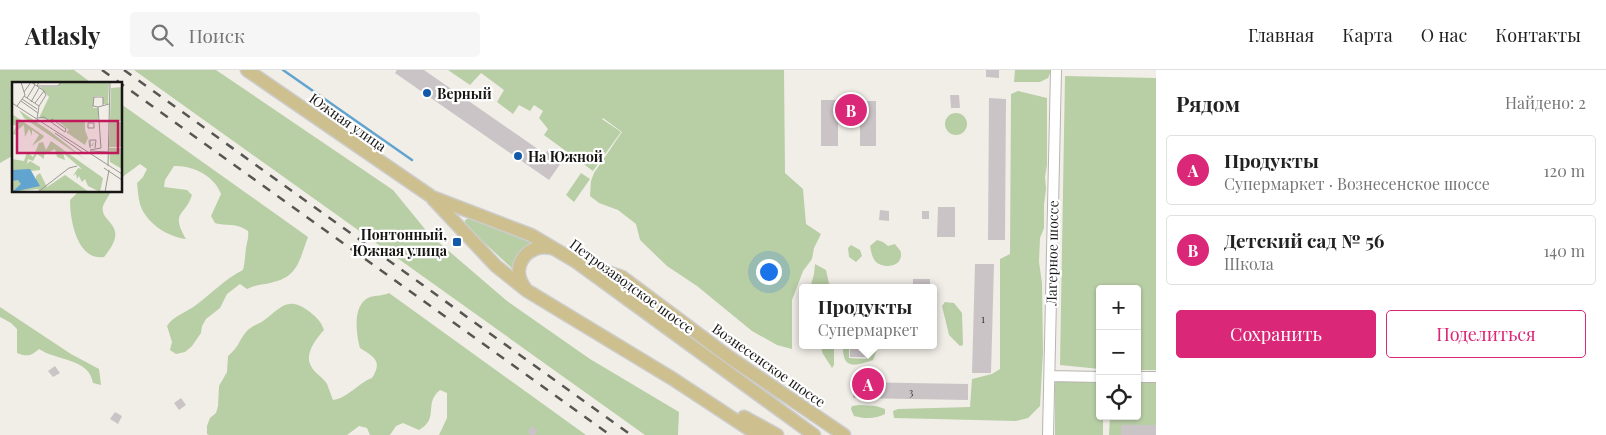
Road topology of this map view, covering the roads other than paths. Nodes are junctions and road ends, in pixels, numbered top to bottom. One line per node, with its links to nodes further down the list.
1 (247, 70): 3 (main road, Южная улица)
2 (1056, 70): 7 (street, Лагерное шоссе)
3 (432, 198): 4 (main road, Петрозаводское шоссе); 6 (main road)
4 (556, 250): 5 (main road, Петрозаводское шоссе); 6 (main road)
5 (576, 261): 14 (main road, Петрозаводское шоссе); 15 (main road, Вознесенское шоссе)
6 (526, 290): 11 (main road)
7 (1050, 376): 8 (street); 16 (street, Лагерное шоссе)
8 (1096, 377)
9 (1141, 377): 10 (street)
10 (1156, 377)
11 (673, 379): 12 (main road); 13 (main road)
12 (758, 435)
13 (777, 435)
14 (814, 435)
15 (844, 435)
16 (1048, 435)

